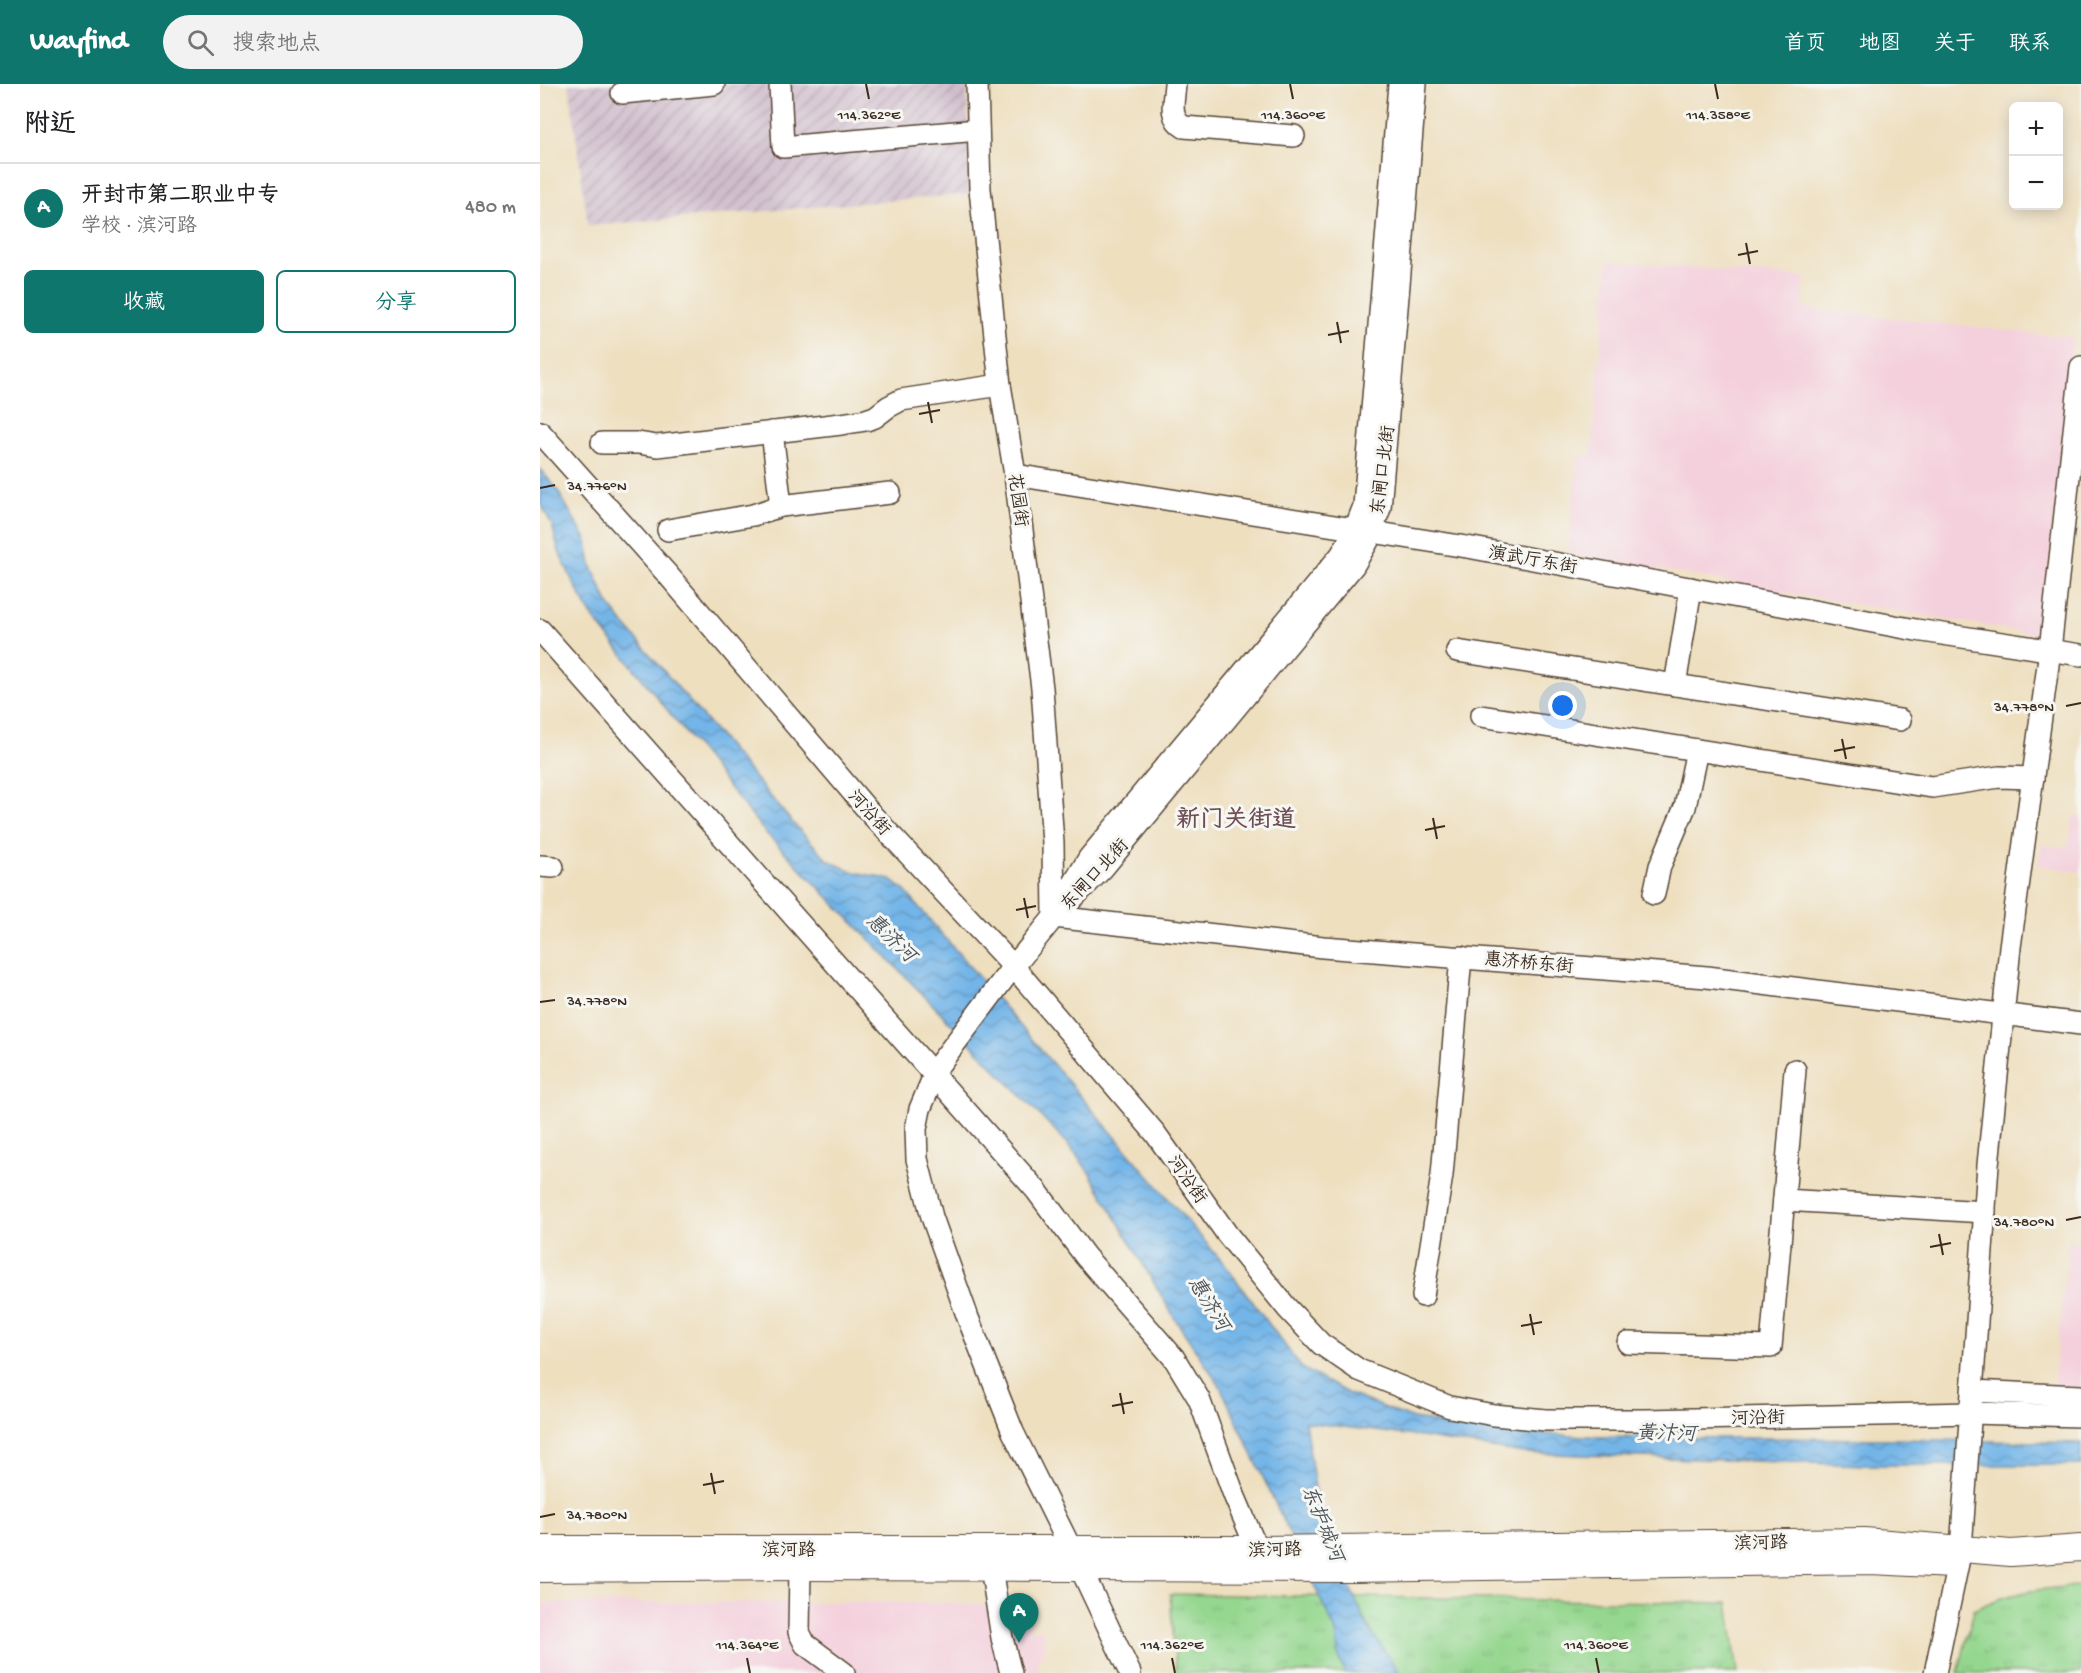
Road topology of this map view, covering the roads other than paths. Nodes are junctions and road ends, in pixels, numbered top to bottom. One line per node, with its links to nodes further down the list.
1 (714, 84): 7 (street)
2 (780, 84): 8 (street)
3 (977, 84): 8 (street, 花园街)
4 (1175, 84): 9 (street)
5 (1399, 84): 19 (street, 东闸口北街)
6 (1416, 84): 19 (street, 东闸口北街)
7 (622, 93)
8 (978, 130): 11 (street, 花园街)
9 (1294, 136)
10 (2081, 367): 22 (street)
11 (1000, 385): 13 (street); 15 (street, 花园街)
12 (540, 432): 33 (street, 河沿街)
13 (772, 432): 14 (street); 17 (street)
14 (602, 443)
15 (1015, 475): 19 (street, 演武厅东街); 31 (street, 花园街)
16 (890, 493): 17 (street)
17 (781, 506): 18 (street)
18 (668, 530)
19 (1364, 530): 20 (street, 演武厅东街); 31 (street, 东闸口北街)
20 (1691, 588): 22 (street, 演武厅东街); 25 (street)
21 (540, 630): 37 (street)
22 (2050, 650): 24 (street, 演武厅东街); 29 (street)
23 (1457, 651): 25 (street)
24 (2081, 655)
25 (1675, 685): 27 (street)
26 (1481, 716): 28 (street)
27 (1900, 720)
28 (1697, 750): 29 (street); 30 (street)
29 (2033, 778): 34 (street)
30 (1654, 894)
31 (1054, 917): 32 (street, 惠济桥东街); 33 (street, 东闸口北街)
32 (1461, 957): 34 (street, 惠济桥东街); 40 (street)
33 (1010, 971): 37 (street, 东闸口北街); 45 (street, 河沿街)
34 (2004, 1014): 35 (street, 惠济桥东街); 39 (street)
35 (2081, 1024)
36 (1795, 1070): 38 (street)
37 (934, 1074): 49 (street, 东闸口北街); 50 (street)
38 (1784, 1200): 39 (street); 41 (street)
39 (1985, 1212): 42 (street)
40 (1422, 1296)
41 (1628, 1344)
42 (1973, 1391): 43 (street); 45 (street)
43 (2081, 1396)
44 (2081, 1416): 45 (street, 河沿街)
45 (1971, 1420): 48 (street)
46 (2081, 1548): 48 (main road, 滨河路)
47 (540, 1549): 49 (main road, 滨河路)
48 (1960, 1557): 50 (main road, 滨河路); 51 (main road, 滨河路); 58 (street)
49 (1075, 1558): 50 (main road, 滨河路); 53 (main road, 滨河路); 57 (street, 东闸口北街)
50 (1260, 1558)
51 (2081, 1565)
52 (800, 1567): 53 (main road, 滨河路); 54 (main road, 滨河路); 55 (street)
53 (992, 1567): 56 (street)
54 (540, 1569)
55 (844, 1673)
56 (1011, 1673)
57 (1130, 1673)
58 (1935, 1673)

